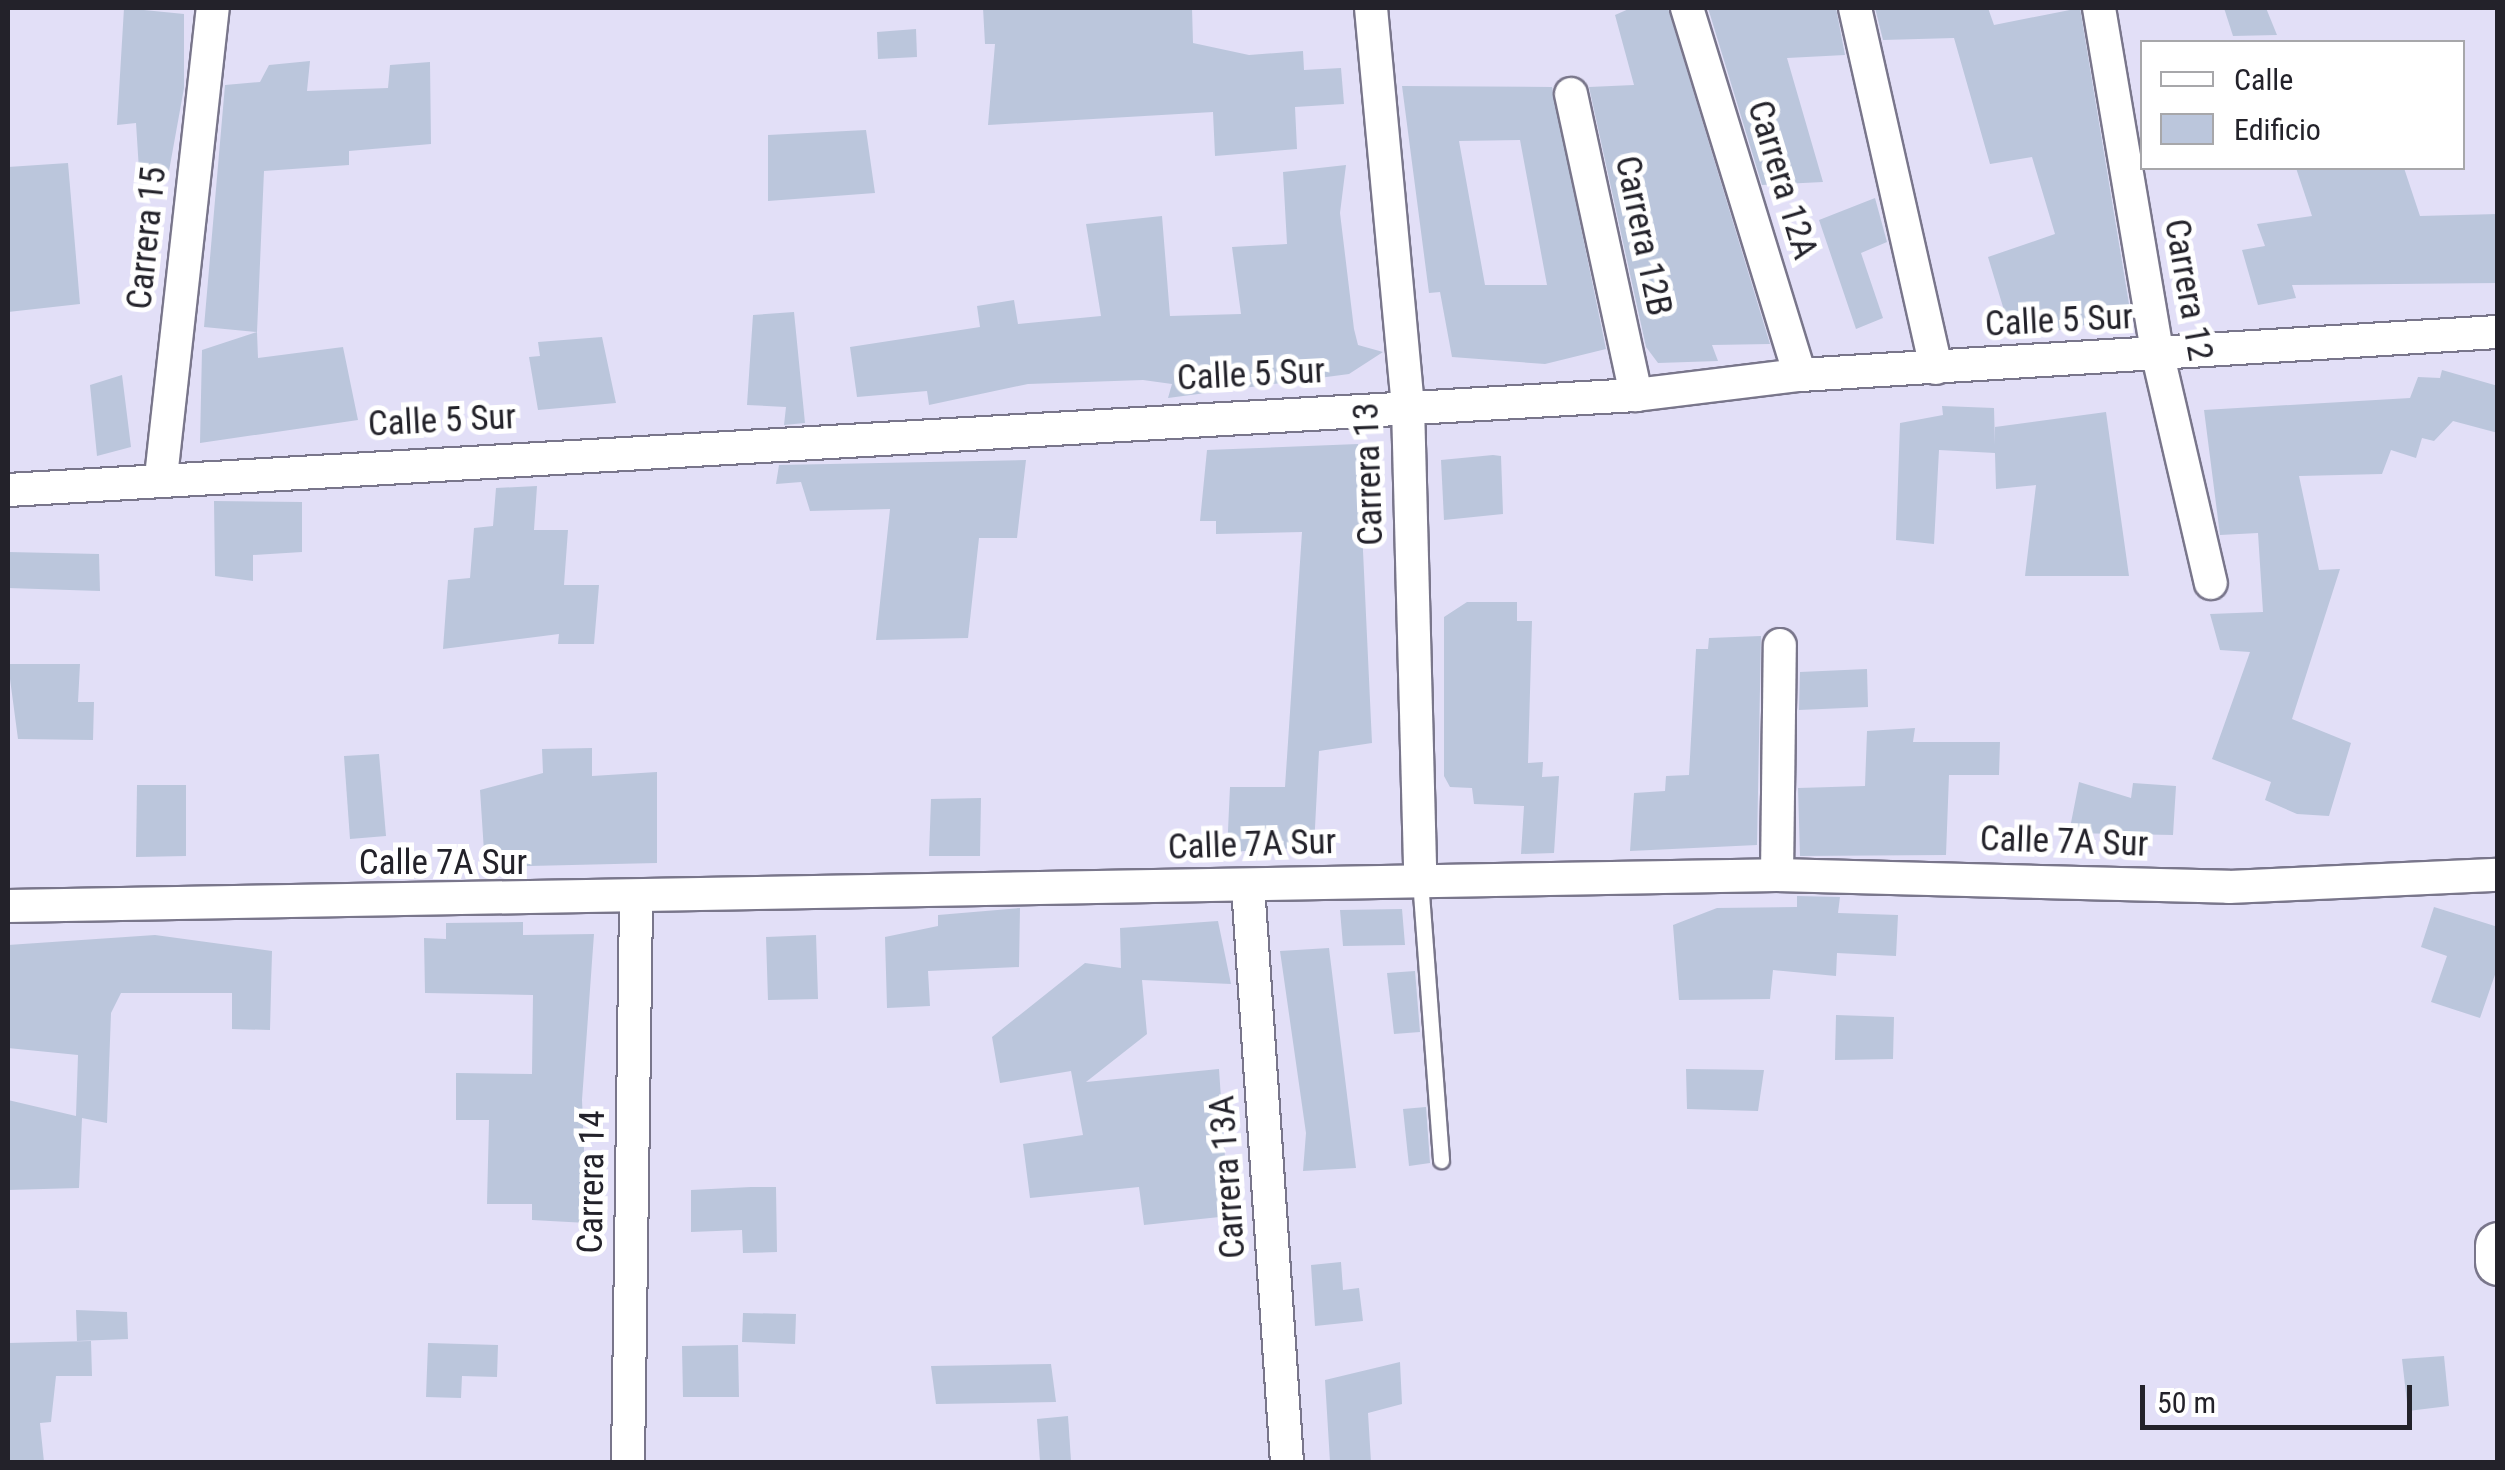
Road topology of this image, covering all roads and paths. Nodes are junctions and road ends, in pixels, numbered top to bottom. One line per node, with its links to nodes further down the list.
1 (213, 8): 13 (street, Carrera 15)
2 (1371, 8): 12 (street, Carrera 13)
3 (1687, 8): 10 (street, Carrera 12A)
4 (1856, 8): 9 (street)
5 (2099, 8): 8 (street, Carrera 12)
6 (1571, 94): 11 (street, Carrera 12B)
7 (2498, 332): 8 (street, Calle 5 Sur)
8 (2158, 356): 9 (street, Calle 5 Sur); 15 (street, Carrera 12)
9 (1936, 368): 10 (street, Calle 5 Sur)
10 (1800, 375): 11 (street, Calle 5 Sur)
11 (1636, 395): 12 (street, Calle 5 Sur)
12 (1408, 406): 13 (street, Calle 5 Sur); 19 (street, Carrera 13)
13 (161, 477): 14 (street, Calle 5 Sur)
14 (8, 490)
15 (2210, 583)
16 (1780, 645): 17 (street)
17 (1778, 874): 18 (street, Calle 7A Sur); 19 (street, Calle 7A Sur)
18 (2498, 875)
19 (1420, 880): 20 (street, Calle 7A Sur); 23 (lane)
20 (1248, 886): 21 (street, Calle 7A Sur); 27 (street, Carrera 13A)
21 (636, 902): 22 (street, Calle 7A Sur); 26 (street, Carrera 14)
22 (8, 906)
23 (1442, 1160)
24 (2498, 1244): 25 (main road)
25 (2498, 1262)
26 (628, 1462)
27 (1287, 1462)

